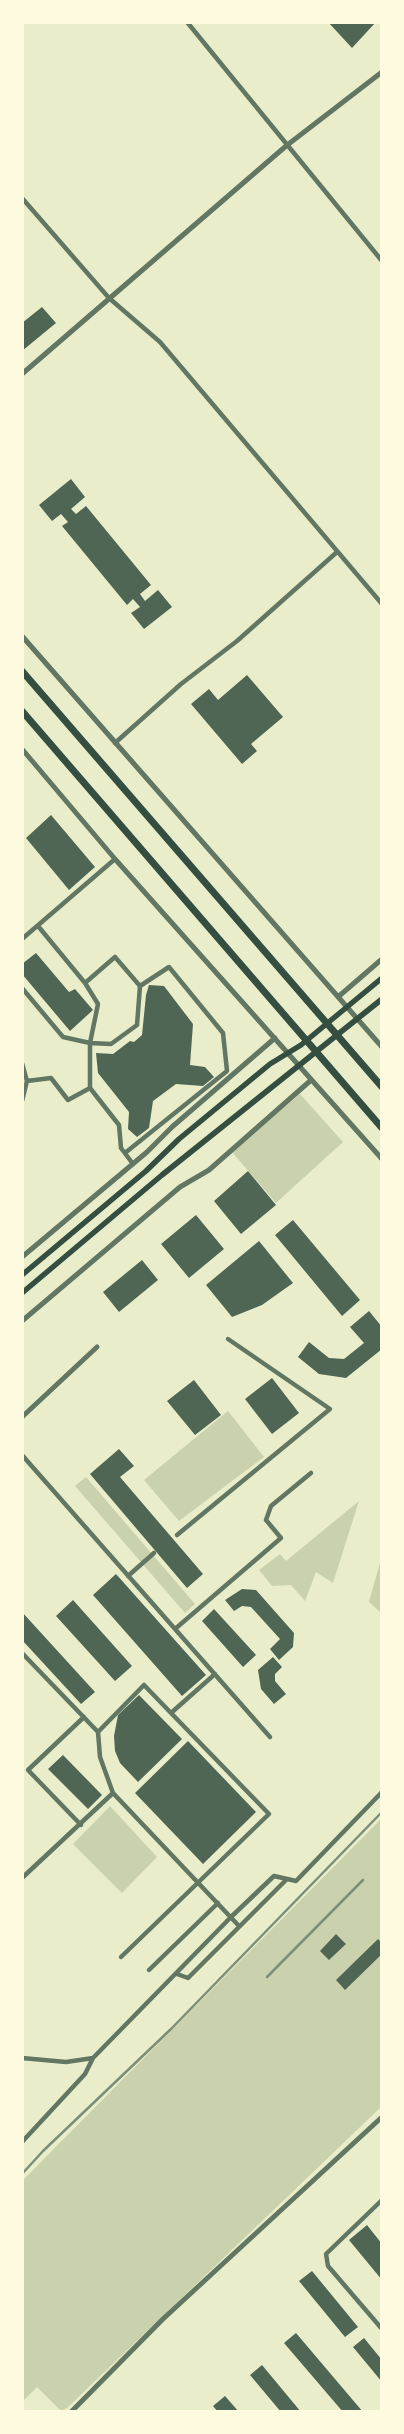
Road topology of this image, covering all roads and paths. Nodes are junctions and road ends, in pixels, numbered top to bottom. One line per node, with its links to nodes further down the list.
1 (187, 22): 3 (street)
2 (382, 72): 3 (street)
3 (286, 146): 5 (street); 6 (street)
4 (22, 198): 6 (street)
5 (382, 262)
6 (109, 298): 7 (street); 8 (street)
7 (22, 374)
8 (337, 552): 9 (street); 13 (street)
9 (382, 604)
10 (22, 636): 13 (street)
11 (22, 671): 35 (highway)
12 (22, 711): 38 (highway)
13 (115, 743): 23 (street)
14 (22, 748): 15 (street)
15 (115, 859): 16 (street); 27 (street)
16 (38, 926): 17 (street); 20 (street)
17 (22, 939)
18 (382, 959): 23 (street)
19 (382, 978): 25 (main road)
20 (85, 983): 21 (street); 28 (street)
21 (140, 986): 28 (street); 39 (street)
22 (22, 988): 28 (street)
23 (338, 997): 25 (street)
24 (382, 999): 26 (main road)
25 (347, 1007): 26 (street); 30 (main road)
26 (358, 1019): 29 (street); 32 (main road)
27 (275, 1038): 30 (street); 41 (street)
28 (90, 1043): 36 (street)
29 (382, 1047)
30 (287, 1054): 32 (street); 43 (main road)
31 (22, 1063): 33 (street)
32 (298, 1067): 34 (street); 44 (main road)
33 (27, 1081): 36 (street); 37 (street)
34 (310, 1081): 40 (street); 45 (street)
35 (382, 1087)
36 (90, 1088): 39 (street)
37 (22, 1101)
38 (382, 1128)
39 (125, 1153): 41 (street)
40 (382, 1159)
41 (133, 1164): 42 (street)
42 (22, 1257)
43 (23, 1273)
44 (22, 1293)
45 (22, 1321)
46 (228, 1339): 51 (street)
47 (97, 1347): 48 (street)
48 (22, 1417)
49 (22, 1455): 53 (street)
50 (311, 1473): 54 (street)
51 (177, 1535)
52 (154, 1554): 53 (street)
53 (128, 1576): 54 (street)
54 (175, 1629): 56 (street)
55 (22, 1654): 58 (street)
56 (215, 1674): 57 (street); 60 (street)
57 (172, 1713): 59 (street); 66 (street)
58 (84, 1717): 59 (street); 63 (street)
59 (98, 1732): 62 (street)
60 (270, 1737)
61 (382, 1792): 65 (street)
62 (113, 1794): 63 (street); 66 (street)
63 (81, 1825): 64 (street)
64 (22, 1878)
65 (286, 1880): 68 (street); 69 (street)
66 (199, 1882): 67 (street); 70 (street)
67 (218, 1903): 68 (street); 71 (street)
68 (231, 1917): 69 (street); 72 (street)
69 (239, 1926): 72 (street)
70 (121, 1957)
71 (149, 1970)
72 (177, 1974): 74 (street)
73 (22, 2058): 74 (street)
74 (93, 2058): 76 (street)
75 (382, 2117): 79 (street)
76 (22, 2142)
77 (382, 2200): 78 (street)
78 (382, 2329)
79 (71, 2412)

